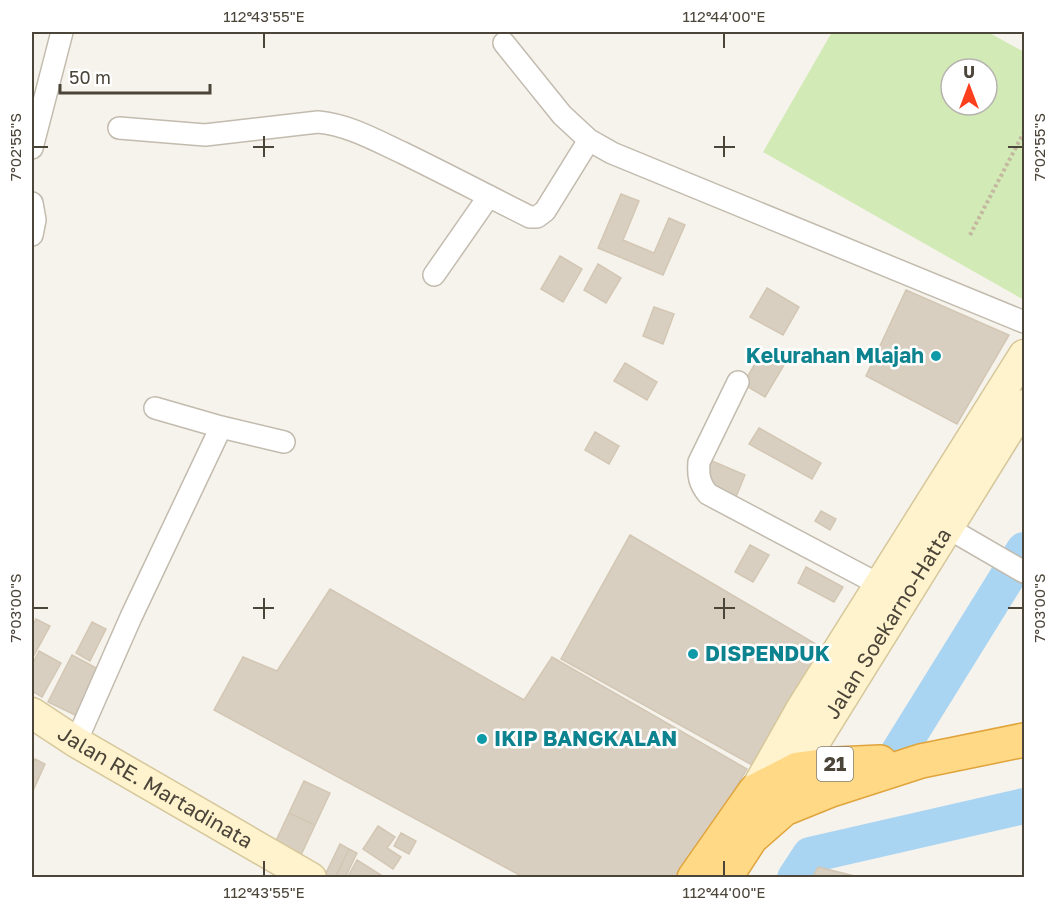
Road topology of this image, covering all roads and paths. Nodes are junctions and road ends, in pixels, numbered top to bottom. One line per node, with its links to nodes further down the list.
1 (62, 32): 6 (street)
2 (504, 43): 5 (street)
3 (119, 128): 7 (street)
4 (1024, 132): 10 (path)
5 (589, 140): 7 (street); 12 (street)
6 (32, 148)
7 (489, 196): 11 (street)
8 (32, 204): 9 (street)
9 (32, 235)
10 (970, 235)
11 (434, 275)
12 (1024, 322)
13 (1024, 355): 21 (main road, Jalan Soekarno-Hatta)
14 (738, 382): 21 (street)
15 (1024, 405): 19 (main road, Jalan Soekarno-Hatta)
16 (155, 408): 17 (street)
17 (221, 427): 18 (street); 24 (street)
18 (284, 442)
19 (948, 528): 20 (street); 26 (main road, Jalan Soekarno-Hatta)
20 (1024, 572)
21 (880, 585): 27 (main road, Jalan Soekarno-Hatta)
22 (32, 713): 24 (main road, Jalan RE. Martadinata)
23 (1024, 740): 25 (highway, 21)
24 (76, 742): 30 (main road, Jalan RE. Martadinata)
25 (921, 760): 26 (highway, 21); 28 (highway, 21)
26 (798, 769): 27 (highway, 21); 28 (main road, Jalan Soekarno-Hatta)
27 (755, 791): 29 (main road, Jalan Soekarno-Hatta); 31 (highway, Jalan Soekarno-Hatta / 21)
28 (784, 809): 29 (highway, Jalan Soekarno-Hatta / 21)
29 (751, 838): 32 (highway, Jalan Soekarno-Hatta / 21)
30 (311, 878)
31 (694, 878)
32 (725, 878)

